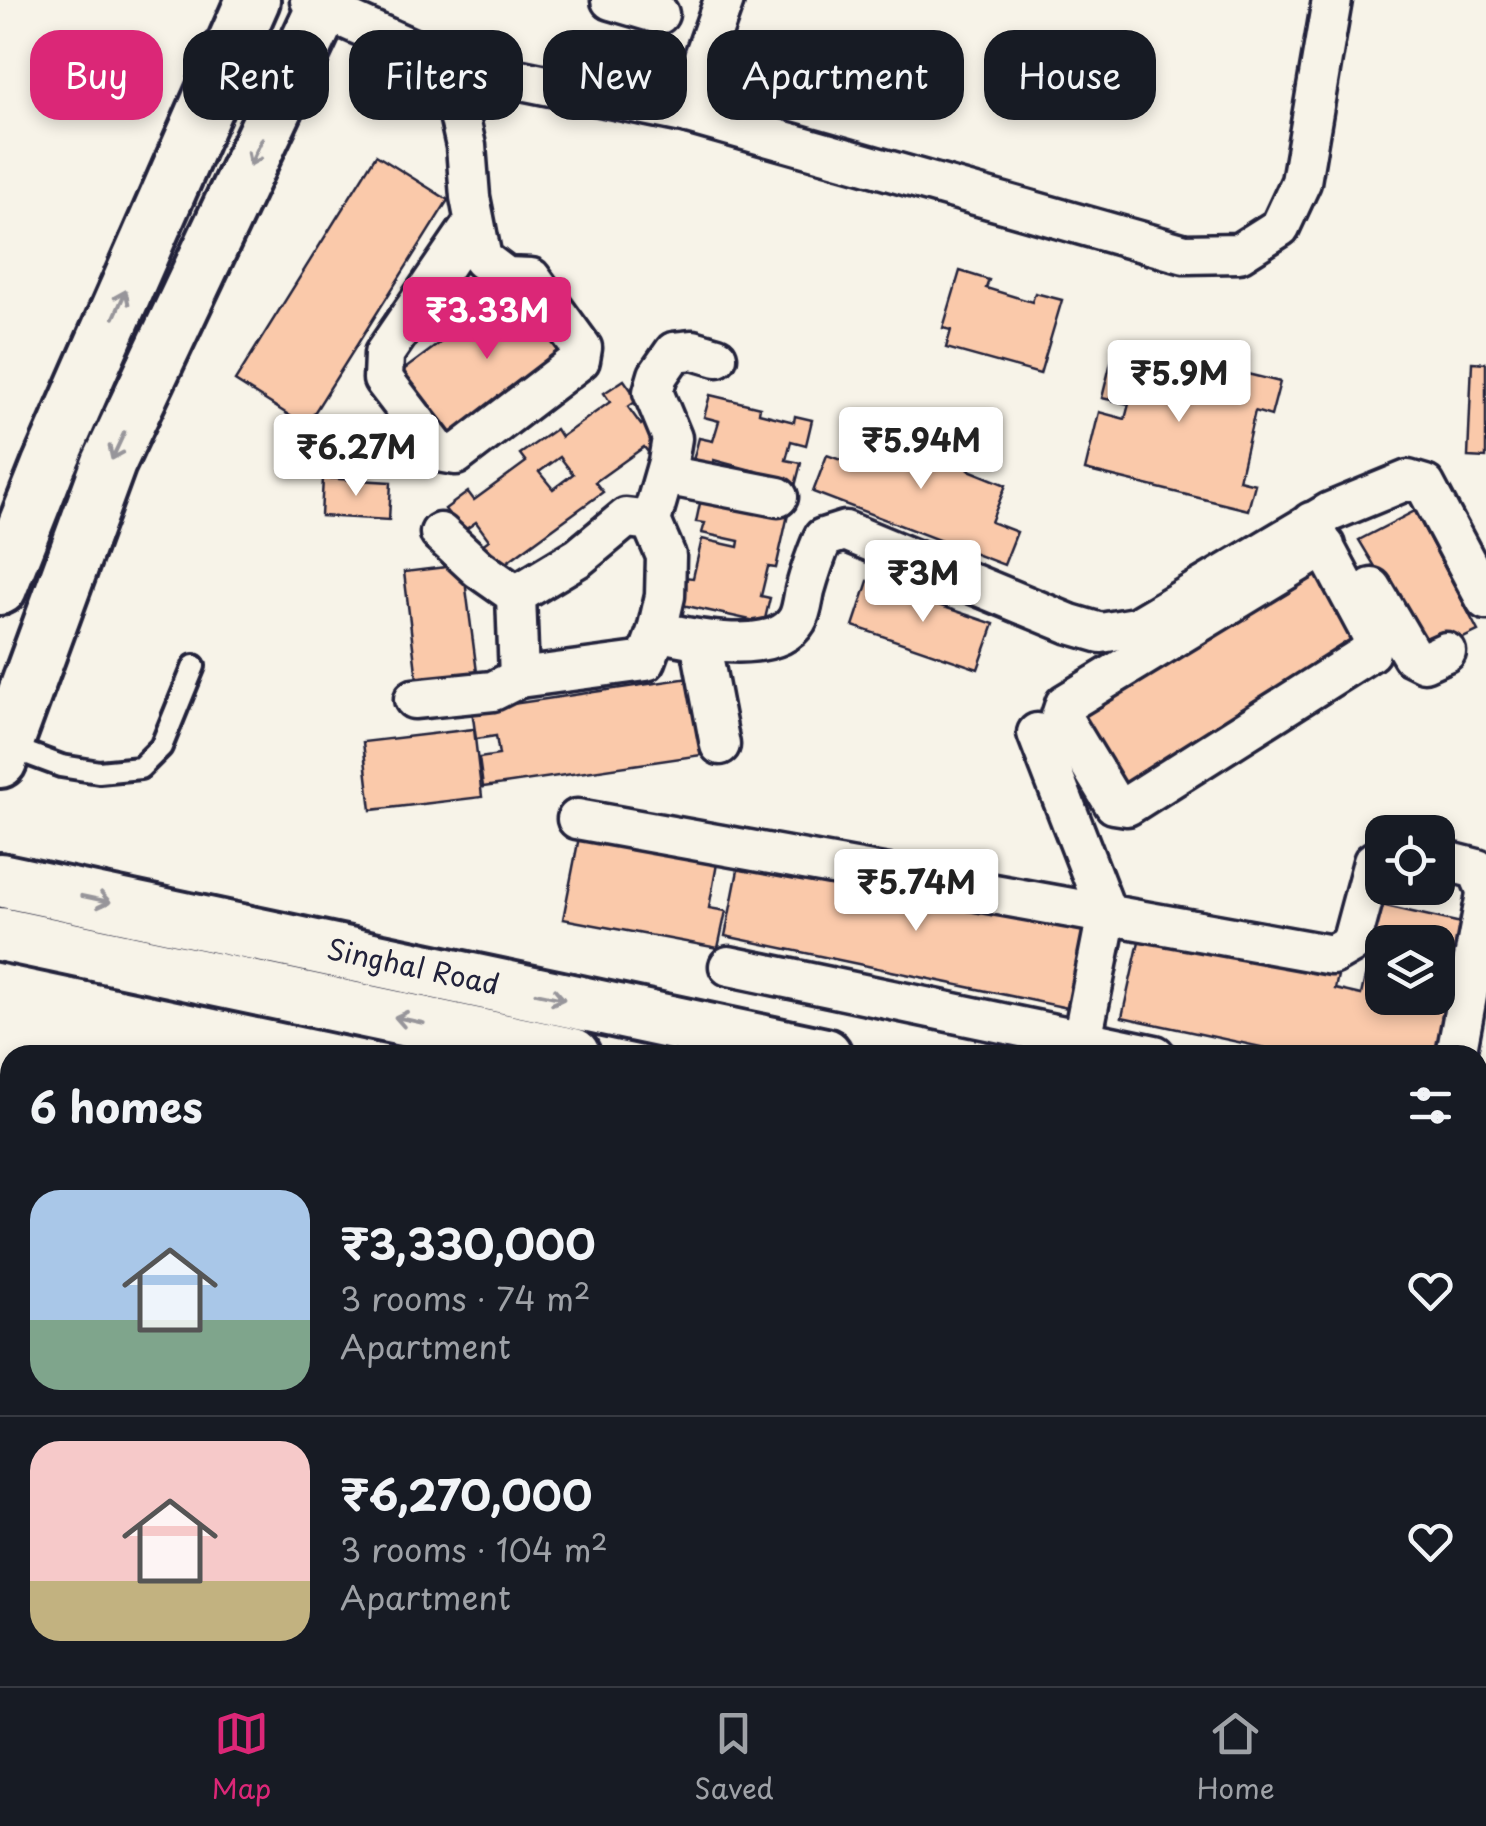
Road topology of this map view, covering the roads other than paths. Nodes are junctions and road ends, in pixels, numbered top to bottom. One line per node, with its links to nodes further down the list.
1 (253, 0): 7 (street)
2 (611, 0): 6 (street)
3 (724, 0): 11 (street)
4 (1332, 0): 11 (street)
5 (320, 3): 8 (street); 9 (street)
6 (660, 14)
7 (241, 30)
8 (309, 30)
9 (376, 30)
10 (523, 80): 11 (street)
11 (688, 114)
12 (202, 120): 24 (street, one-way to 12)
13 (272, 120): 35 (street, one-way to 35)
14 (460, 120): 15 (street)
15 (474, 222): 15 (street)
16 (717, 357): 17 (street)
17 (664, 474): 18 (street); 20 (street)
18 (778, 497)
19 (1402, 505): 21 (street)
20 (651, 520): 25 (street); 27 (street)
21 (1327, 528): 23 (street); 23 (street); 26 (street); 28 (street)
22 (440, 533): 25 (street)
23 (1352, 576): 29 (street)
24 (0, 588)
25 (516, 595): 31 (street)
26 (1486, 600)
27 (656, 632): 28 (street); 31 (street)
28 (700, 640): 34 (street)
29 (1446, 652)
30 (194, 666): 35 (lane)
31 (520, 678): 32 (street)
32 (414, 700)
33 (1037, 733): 41 (street)
34 (720, 745)
35 (2, 753)
36 (577, 819): 41 (street)
37 (1455, 866): 39 (street)
38 (0, 880): 45 (street, Singhal Road, one-way to 45)
39 (1484, 881): 48 (street)
40 (1365, 892): 41 (street)
41 (1107, 914): 47 (street)
42 (0, 934): 44 (street, Singhal Road, one-way to 42)
43 (729, 966): 46 (street)
44 (526, 1045)
45 (778, 1045)
46 (1072, 1045)
47 (1081, 1045)
48 (1458, 1045)

